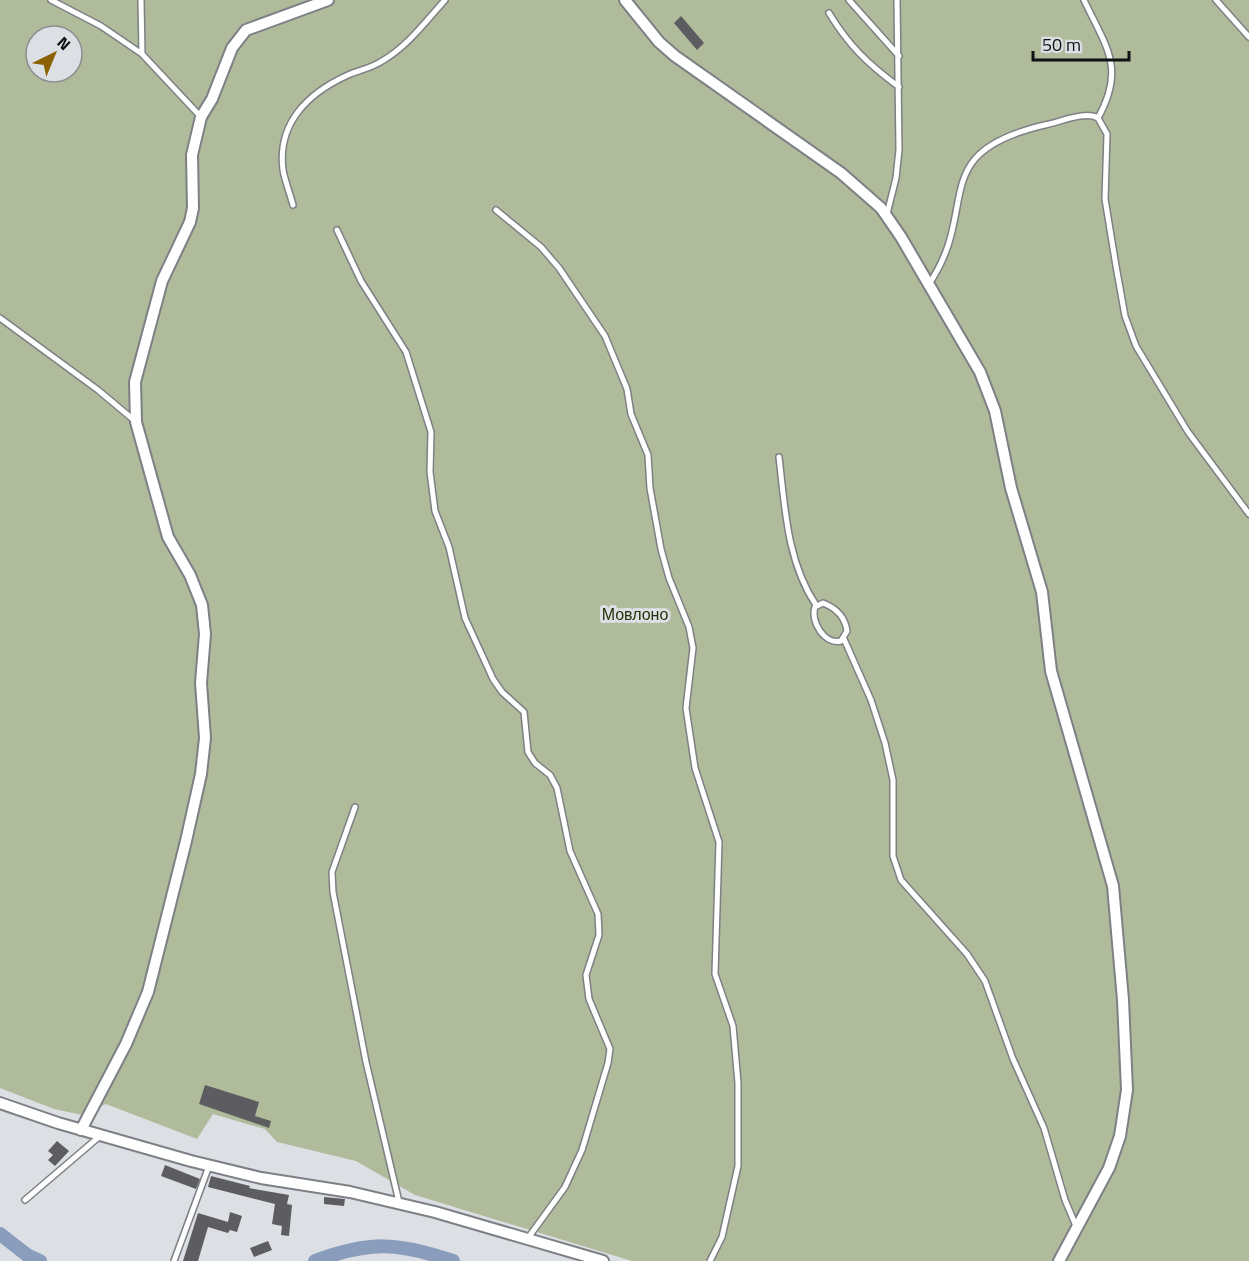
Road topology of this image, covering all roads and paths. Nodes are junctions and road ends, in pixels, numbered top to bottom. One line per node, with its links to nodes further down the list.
1 (51, 0): 12 (lane)
2 (141, 0): 12 (lane)
3 (328, 0): 15 (street)
4 (445, 0): 17 (lane)
5 (625, 0): 19 (street)
6 (849, 0): 13 (lane)
7 (897, 0): 13 (lane)
8 (1084, 0): 16 (lane)
9 (1216, 0): 11 (lane)
10 (829, 13): 14 (lane)
11 (1249, 38)
12 (142, 54): 15 (lane)
13 (899, 56): 14 (lane)
14 (899, 87): 19 (lane)
15 (201, 117): 23 (street)
16 (1098, 118): 21 (lane); 25 (lane)
17 (293, 205)
18 (496, 210): 39 (lane)
19 (886, 216): 21 (street)
20 (337, 230): 36 (lane)
21 (928, 286): 35 (street)
22 (0, 318): 23 (lane)
23 (136, 422): 30 (street)
24 (779, 457): 26 (lane)
25 (1249, 514)
26 (816, 605): 27 (lane); 27 (lane)
27 (844, 639): 35 (lane)
28 (355, 807): 34 (lane)
29 (0, 1103): 30 (street)
30 (81, 1130): 31 (street)
31 (101, 1135): 32 (street); 33 (lane)
32 (209, 1166): 34 (street); 37 (lane)
33 (25, 1200)
34 (399, 1203): 36 (street)
35 (1076, 1226): 40 (street)
36 (528, 1238): 38 (street)
37 (174, 1261)
38 (603, 1261)
39 (710, 1261)
40 (1059, 1261)

